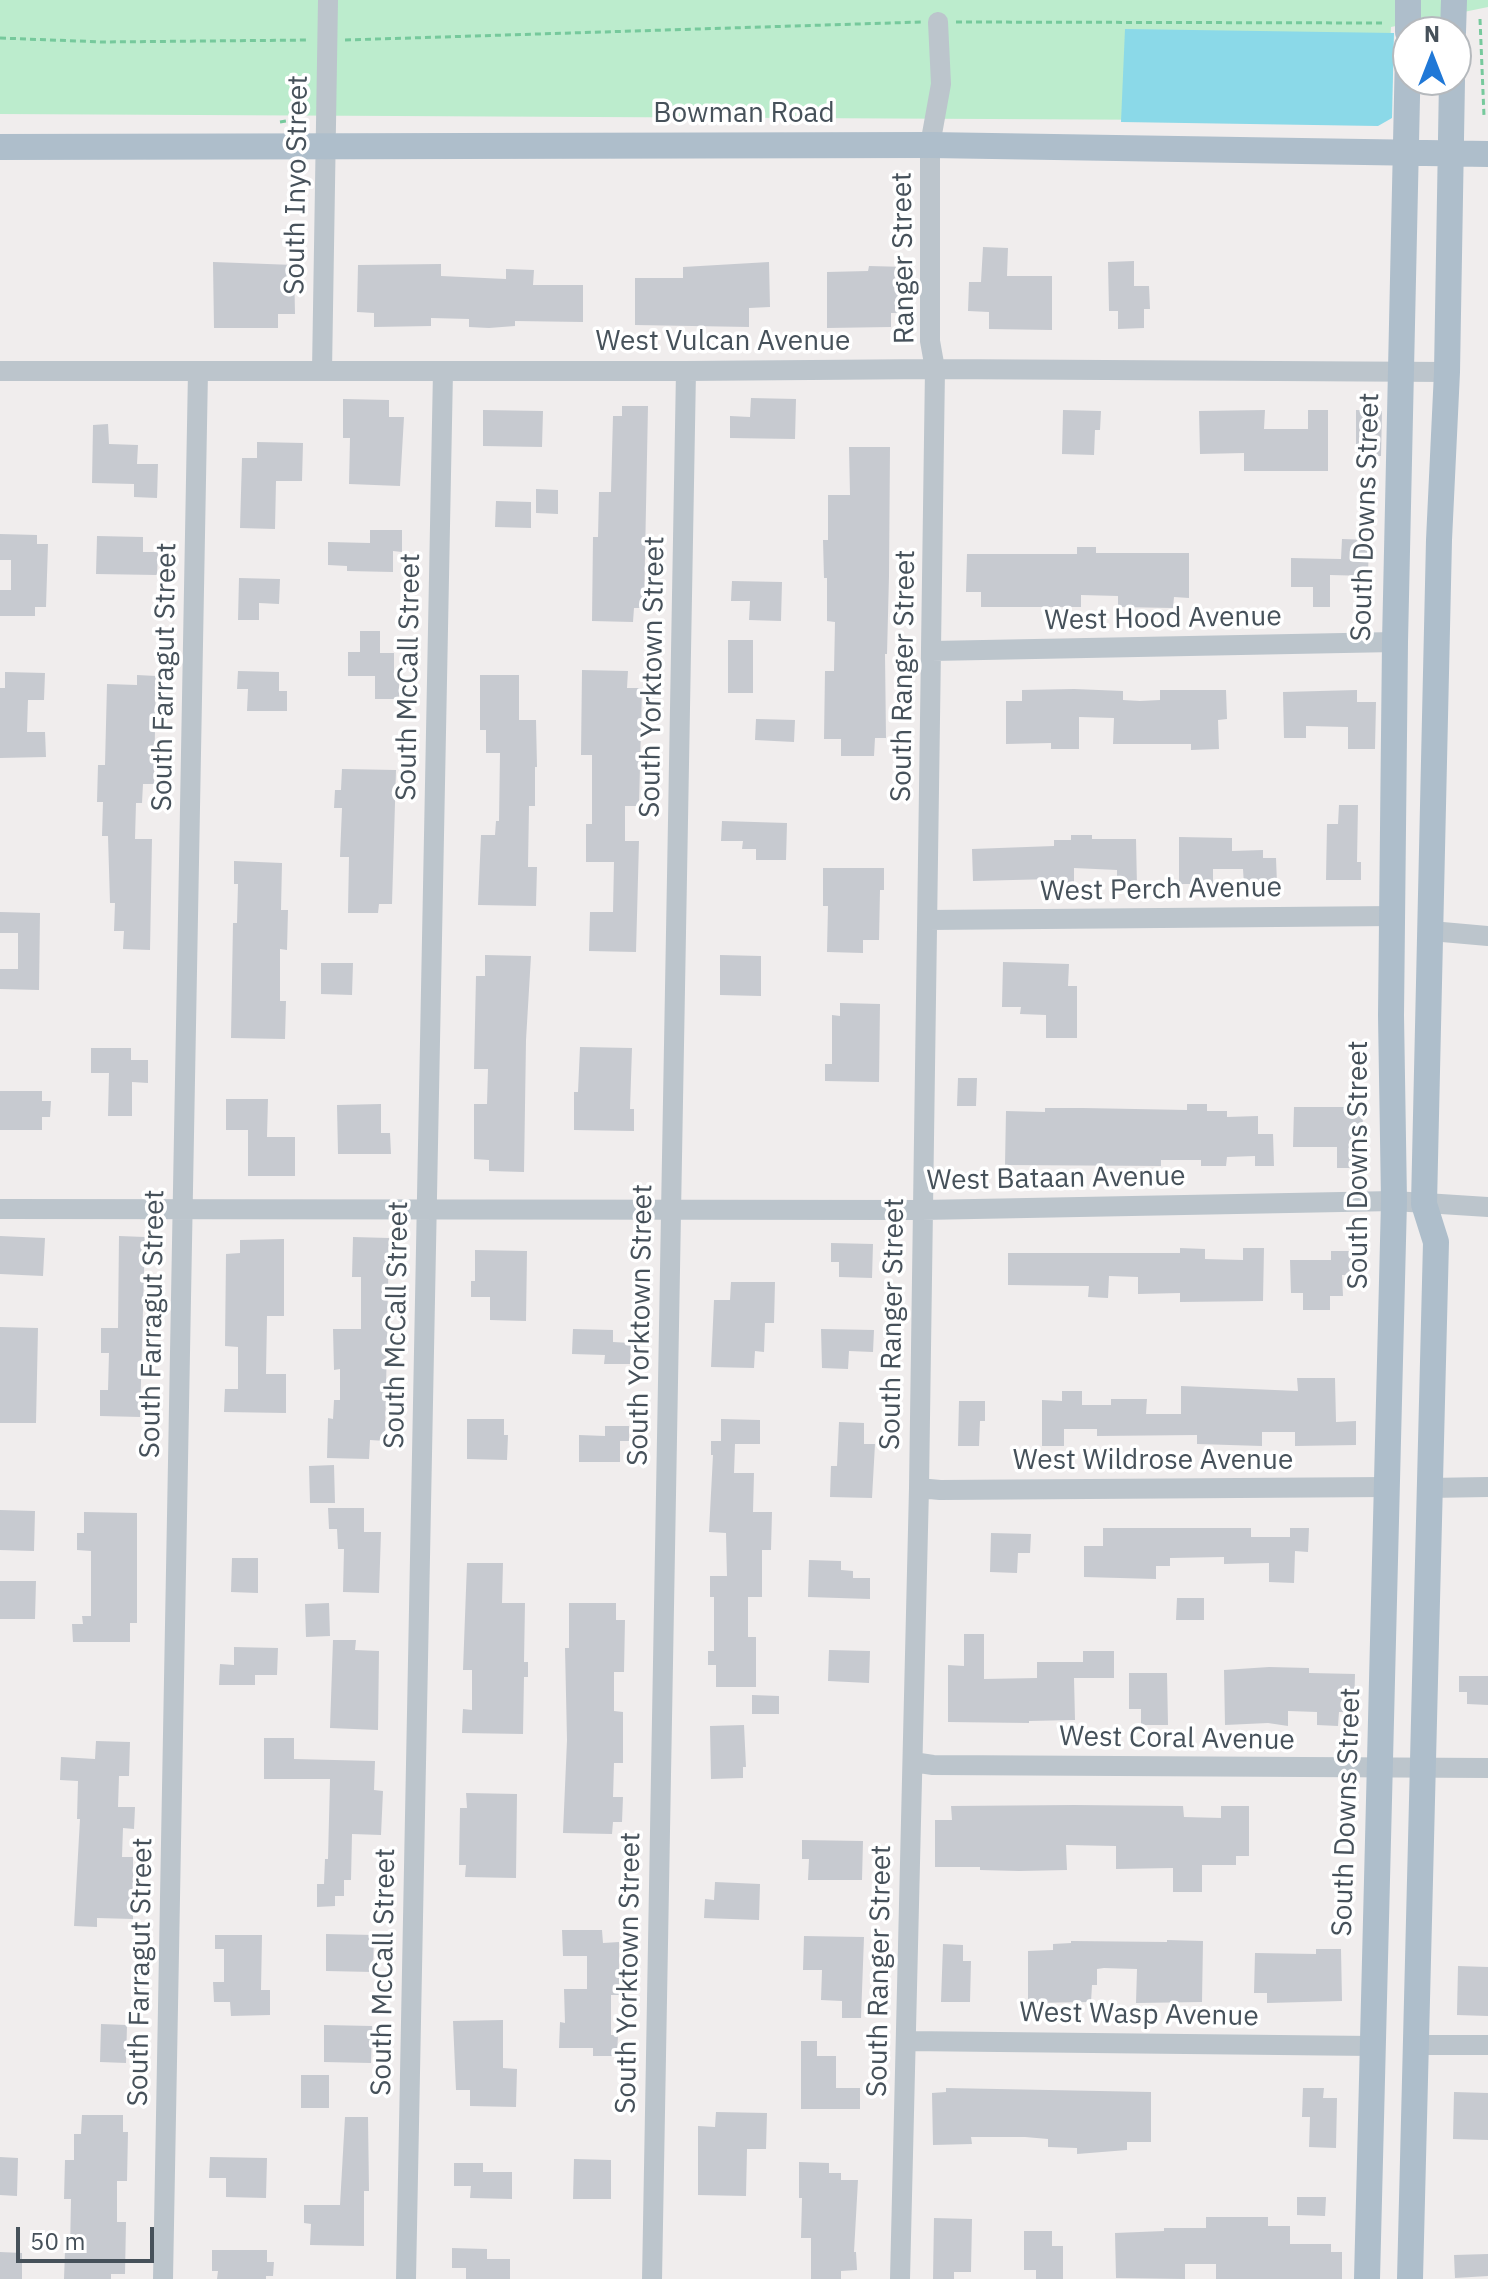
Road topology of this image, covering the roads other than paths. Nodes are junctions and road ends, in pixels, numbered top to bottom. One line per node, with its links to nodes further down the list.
1 (328, 0): 7 (street, South Inyo Street)
2 (938, 22): 5 (street, Ranger Street)
3 (1407, 96): 8 (main road, South Downs Street)
4 (1452, 96): 9 (main road)
5 (930, 145): 7 (main road, Bowman Road); 8 (main road, Bowman Road); 11 (street, Ranger Street)
6 (0, 147): 7 (main road, Bowman Road)
7 (325, 149): 14 (street, South Inyo Street)
8 (1406, 151): 9 (main road, Bowman Road); 17 (main road, South Downs Street)
9 (1450, 153): 10 (main road, Bowman Road); 18 (main road)
10 (1488, 154)
11 (935, 369): 16 (street, West Vulcan Avenue); 17 (street, West Vulcan Avenue); 20 (street, South Ranger Street)
12 (0, 371): 13 (street, West Vulcan Avenue)
13 (198, 371): 14 (street, West Vulcan Avenue); 30 (street, South Farragut Street)
14 (322, 371): 15 (street, West Vulcan Avenue)
15 (443, 371): 16 (street, West Vulcan Avenue); 28 (street, South McCall Street)
16 (686, 371): 31 (street, South Yorktown Street)
17 (1402, 372): 18 (street, West Vulcan Avenue); 19 (main road, South Downs Street)
18 (1447, 372): 23 (main road)
19 (1395, 642): 20 (street, West Hood Avenue); 21 (main road, South Downs Street)
20 (932, 651): 22 (street, South Ranger Street)
21 (1394, 916): 22 (street, West Perch Avenue); 25 (main road, South Downs Street)
22 (928, 920): 32 (street, South Ranger Street)
23 (1431, 931): 24 (street); 26 (main road)
24 (1488, 936)
25 (1394, 1201): 26 (street, West Bataan Avenue); 32 (street, West Bataan Avenue); 33 (main road, South Downs Street)
26 (1424, 1204): 27 (street, West Bataan Avenue); 36 (main road)
27 (1488, 1207)
28 (427, 1208): 30 (street, West Bataan Avenue); 31 (street, West Bataan Avenue); 46 (street, South McCall Street)
29 (0, 1209): 30 (street, West Bataan Avenue)
30 (183, 1209): 45 (street, South Farragut Street)
31 (671, 1209): 32 (street, West Bataan Avenue); 47 (street, South Yorktown Street)
32 (922, 1210): 35 (street, South Ranger Street)
33 (1387, 1487): 35 (street, West Wildrose Avenue); 38 (main road, South Downs Street)
34 (1488, 1487): 36 (street)
35 (919, 1488): 37 (street, South Ranger Street)
36 (1428, 1488): 40 (main road)
37 (913, 1762): 38 (street, West Coral Avenue); 41 (street, South Ranger Street)
38 (1380, 1768): 40 (street, West Coral Avenue); 44 (main road, South Downs Street)
39 (1488, 1768): 40 (street, West Coral Avenue)
40 (1422, 1769): 42 (main road)
41 (906, 2041): 44 (street, West Wasp Avenue); 48 (street, South Ranger Street)
42 (1416, 2045): 43 (street); 50 (main road)
43 (1488, 2045)
44 (1372, 2046): 49 (main road, South Downs Street)
45 (163, 2279)
46 (406, 2279)
47 (652, 2279)
48 (900, 2279)
49 (1367, 2279)
50 (1410, 2279)

